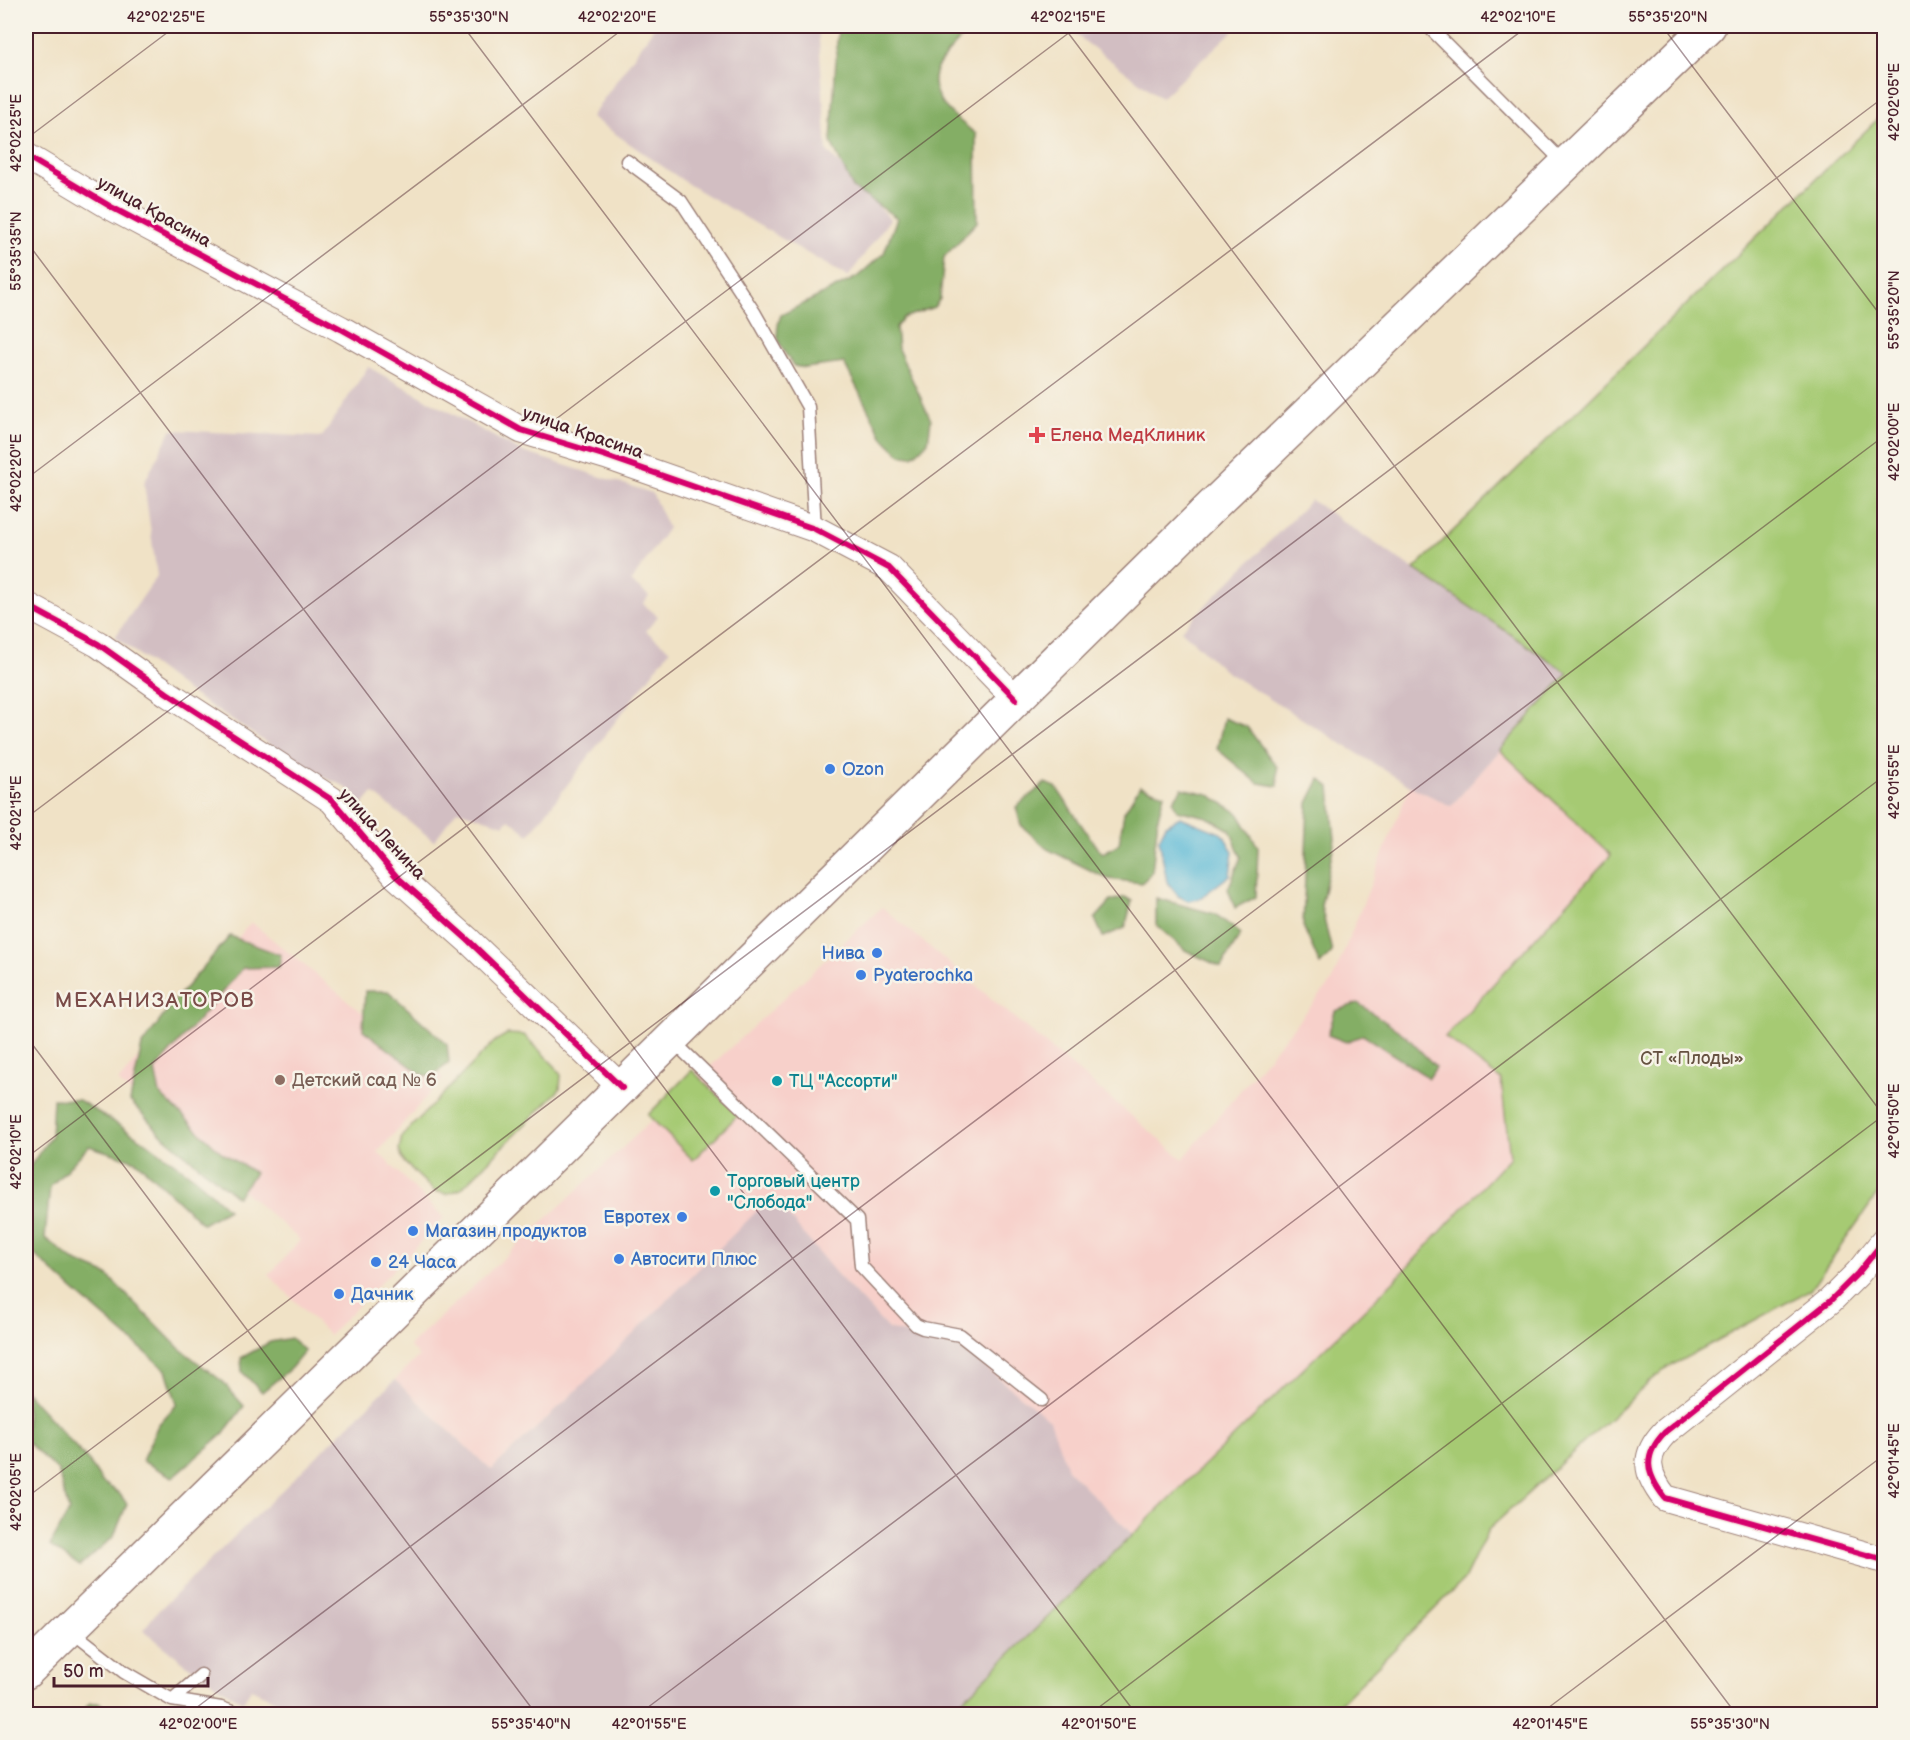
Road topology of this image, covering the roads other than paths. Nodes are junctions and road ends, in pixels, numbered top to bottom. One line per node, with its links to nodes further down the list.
1 (1428, 26): 5 (lane)
2 (1709, 26): 5 (main road)
3 (26, 156): 6 (street, улица Красина)
4 (627, 161): 6 (lane)
5 (1565, 164): 8 (main road)
6 (815, 529): 8 (street, улица Красина)
7 (26, 605): 10 (street, улица Ленина)
8 (1016, 699): 9 (main road)
9 (671, 1039): 10 (main road); 12 (lane)
10 (622, 1088): 14 (main road)
11 (1884, 1241): 13 (street)
12 (1042, 1400)
13 (1884, 1560)
14 (69, 1629): 15 (main road); 17 (lane)
15 (26, 1672)
16 (201, 1674): 17 (lane)
17 (172, 1700): 18 (lane)
18 (238, 1714)

